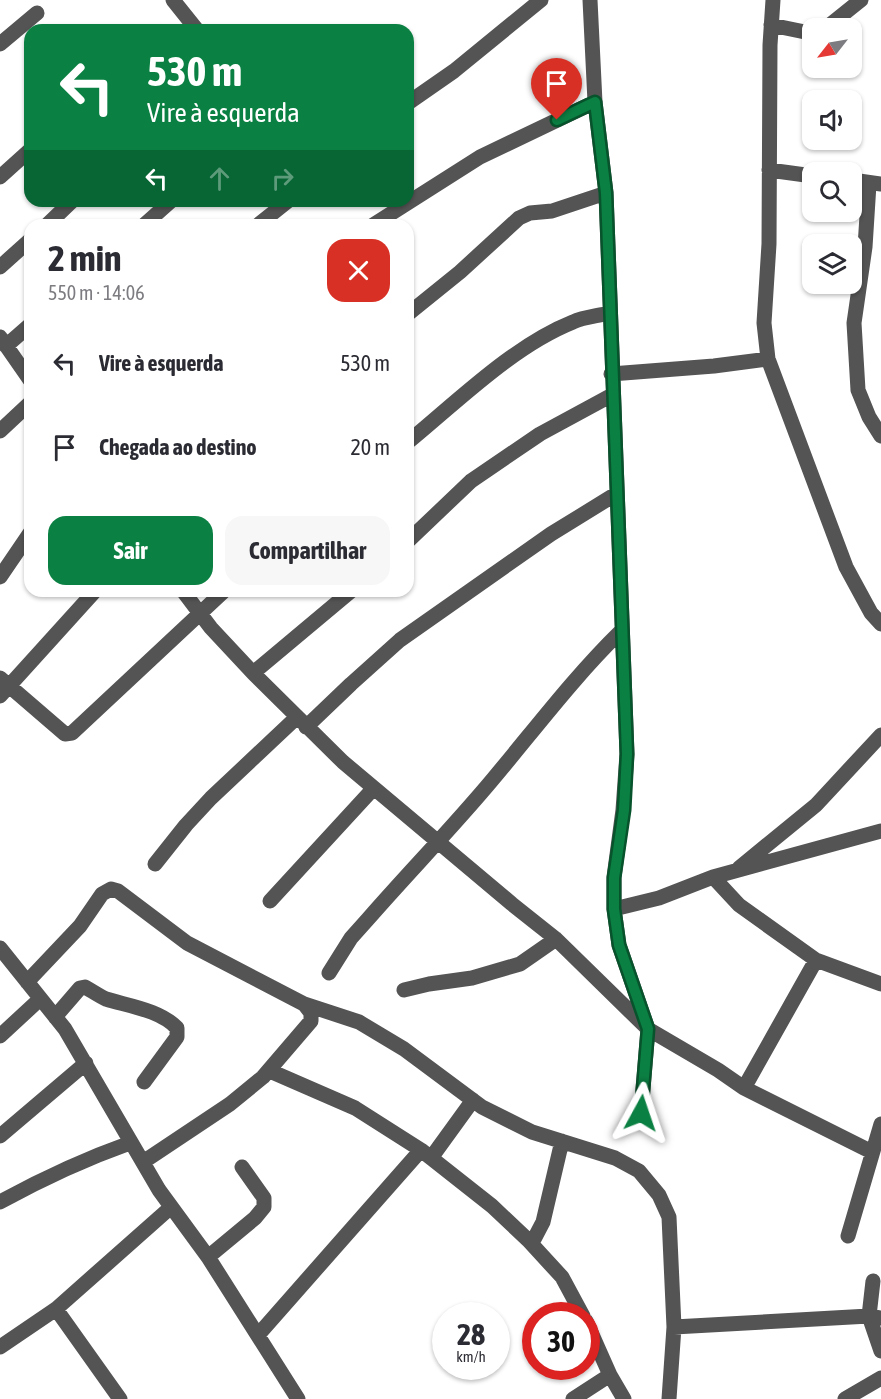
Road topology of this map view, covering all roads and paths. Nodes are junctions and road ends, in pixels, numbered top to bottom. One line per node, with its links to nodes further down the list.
1 (173, 0): 8 (street)
2 (541, 0): 12 (street)
3 (590, 0): 13 (street)
4 (772, 0): 9 (street)
5 (861, 0): 7 (street)
6 (37, 13): 11 (street)
7 (836, 18)
8 (192, 24)
9 (771, 25): 10 (street); 15 (street)
10 (802, 31)
11 (0, 44)
12 (414, 99)
13 (595, 102): 19 (street); 20 (street)
14 (24, 155): 17 (street)
15 (769, 170): 16 (street); 35 (street)
16 (802, 174)
17 (0, 177)
18 (875, 184): 41 (street)
19 (606, 193): 31 (street); 32 (street)
20 (414, 199)
21 (66, 207): 25 (street)
22 (164, 207): 26 (street)
23 (280, 207): 27 (street)
24 (401, 207): 28 (street)
25 (53, 219)
26 (151, 219)
27 (266, 219)
28 (382, 219)
29 (24, 245): 30 (street)
30 (0, 267)
31 (414, 309)
32 (609, 314): 37 (street); 42 (street)
33 (24, 329): 34 (street)
34 (3, 341): 36 (street)
35 (768, 359): 37 (street); 52 (street)
36 (24, 371)
37 (611, 374): 38 (street)
38 (612, 395): 43 (street); 44 (street)
39 (24, 409): 40 (street)
40 (0, 431)
41 (881, 436)
42 (414, 437)
43 (616, 494): 53 (street); 56 (street)
44 (414, 535)
45 (24, 542): 46 (street)
46 (0, 577)
47 (89, 597): 55 (street)
48 (187, 597): 51 (street)
49 (218, 597): 51 (street)
50 (344, 597): 54 (street)
51 (200, 614): 54 (street); 55 (street)
52 (881, 624)
53 (621, 631): 60 (street); 65 (street)
54 (253, 674): 56 (street)
55 (3, 686)
56 (301, 723): 58 (street); 61 (street)
57 (881, 735): 62 (street)
58 (373, 789): 60 (street); 64 (street)
59 (881, 831): 62 (street)
60 (437, 841): 66 (street); 69 (street)
61 (155, 864)
62 (734, 872): 63 (street)
63 (713, 877): 65 (street); 68 (street)
64 (270, 901)
65 (614, 909): 76 (street)
66 (556, 939): 72 (street); 76 (street)
67 (0, 948): 70 (street)
68 (816, 960): 71 (street); 81 (street)
69 (329, 973)
70 (27, 982): 73 (street); 74 (street)
71 (881, 984)
72 (404, 990)
73 (40, 999): 75 (street); 77 (street)
74 (304, 1004): 79 (street); 82 (street)
75 (55, 1017): 78 (street); 80 (street)
76 (648, 1029): 81 (street); 83 (street)
77 (0, 1036)
78 (86, 1063): 85 (street); 87 (street)
79 (270, 1071): 89 (street); 90 (street)
80 (144, 1082)
81 (744, 1088): 88 (street)
82 (473, 1100): 86 (street); 89 (street)
83 (641, 1113)
84 (881, 1124): 88 (street)
85 (0, 1136)
86 (562, 1141): 95 (street); 101 (street)
87 (130, 1143): 90 (street); 92 (street)
88 (872, 1152): 94 (street)
89 (426, 1154): 95 (street); 102 (street)
90 (142, 1162): 93 (street)
91 (242, 1167): 96 (street)
92 (0, 1202)
93 (170, 1208): 96 (street); 99 (street)
94 (848, 1236)
95 (532, 1244): 98 (street)
96 (208, 1257): 102 (street)
97 (873, 1281): 100 (street)
98 (575, 1302)
99 (56, 1309): 103 (street); 108 (street)
100 (875, 1317): 101 (street); 104 (street)
101 (674, 1327): 112 (street)
102 (258, 1335): 109 (street)
103 (0, 1347)
104 (881, 1351)
105 (600, 1352): 106 (street)
106 (610, 1375): 110 (street); 111 (street)
107 (881, 1378): 113 (street)
108 (120, 1399)
109 (298, 1399)
110 (573, 1399)
111 (624, 1399)
112 (669, 1399)
113 (845, 1399)

